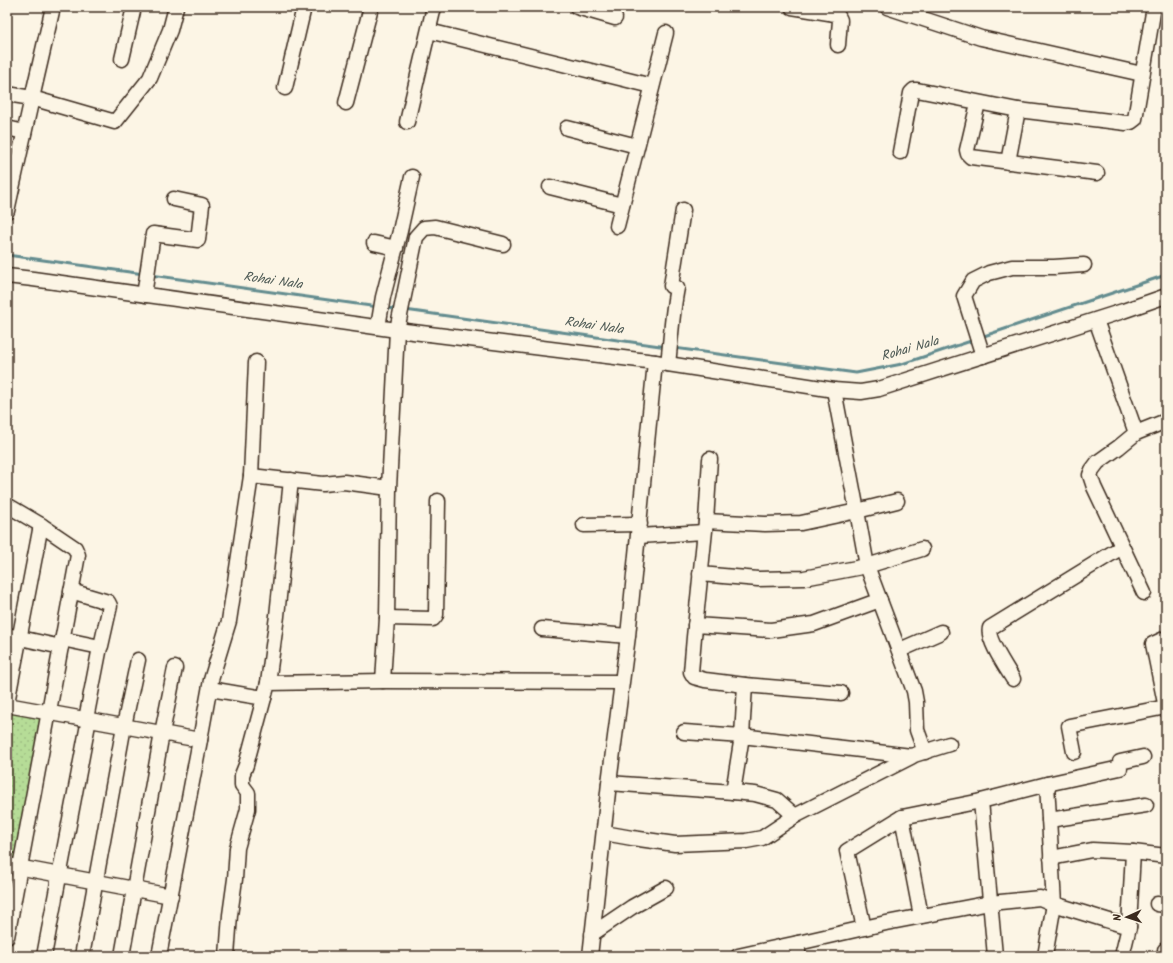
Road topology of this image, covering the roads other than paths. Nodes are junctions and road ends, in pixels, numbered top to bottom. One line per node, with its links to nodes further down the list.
1 (53, 7): 22 (street)
2 (134, 7): 17 (street)
3 (176, 7): 22 (street)
4 (304, 7): 20 (street)
5 (371, 7): 23 (street)
6 (434, 7): 14 (street)
7 (577, 7): 13 (street)
8 (792, 7): 11 (street)
9 (887, 7): 12 (street)
10 (1154, 7): 18 (street)
11 (807, 8): 16 (street)
12 (922, 12): 18 (street)
13 (615, 18)
14 (429, 31): 19 (street); 26 (street)
15 (666, 33): 19 (street)
16 (838, 45)
17 (122, 59)
18 (1142, 74): 25 (street)
19 (652, 86): 30 (street)
20 (285, 88)
21 (7, 94): 22 (street)
22 (32, 98): 29 (street)
23 (346, 103)
24 (978, 103): 25 (street); 31 (street); 32 (street)
25 (1018, 110): 32 (street)
26 (407, 122)
27 (7, 128): 29 (street)
28 (567, 128): 30 (street)
29 (24, 132): 39 (street)
30 (637, 146): 37 (street)
31 (900, 152)
32 (1008, 162): 33 (street)
33 (1097, 172)
34 (412, 177): 43 (street)
35 (550, 187): 37 (street)
36 (174, 199): 46 (street)
37 (622, 205): 40 (street)
38 (683, 210): 52 (street)
39 (7, 211)
40 (617, 226)
41 (374, 243): 43 (street)
42 (503, 244): 50 (street)
43 (396, 248): 49 (street)
44 (1084, 265): 51 (street)
45 (7, 276): 46 (street)
46 (145, 292): 49 (street)
47 (1166, 296): 48 (street)
48 (1096, 320): 51 (street); 56 (street)
49 (378, 322): 50 (street)
50 (397, 330): 52 (street); 60 (street)
51 (982, 353): 54 (street)
52 (664, 361): 54 (street); 68 (street)
53 (256, 362): 58 (street)
54 (834, 390): 64 (street)
55 (1166, 421): 56 (street)
56 (1136, 433): 69 (street)
57 (710, 459): 67 (street)
58 (250, 476): 59 (street); 93 (street)
59 (291, 480): 60 (street); 91 (street)
60 (389, 488): 76 (street)
61 (438, 501): 76 (street)
62 (897, 501): 64 (street)
63 (7, 505): 65 (street)
64 (857, 511): 67 (street); 71 (street)
65 (41, 525): 73 (street); 81 (street)
66 (584, 525): 68 (street)
67 (705, 527): 68 (street); 72 (street)
68 (639, 530): 80 (street)
69 (1122, 547): 74 (street); 88 (street)
70 (922, 549): 71 (street)
71 (867, 566): 72 (street); 75 (street)
72 (700, 574): 77 (street)
73 (71, 591): 83 (street); 84 (street)
74 (1144, 593)
75 (880, 600): 77 (street); 85 (street)
76 (387, 618): 89 (street)
77 (695, 625): 92 (street)
78 (542, 629): 80 (street)
79 (941, 632): 85 (street)
80 (628, 636): 90 (street)
81 (13, 637): 83 (street); 96 (street)
82 (1166, 638): 97 (street)
83 (62, 643): 84 (street); 98 (street)
84 (100, 647): 99 (street)
85 (900, 650): 107 (street)
86 (138, 660): 100 (street)
87 (175, 668): 102 (street)
88 (1013, 678)
89 (384, 680): 90 (street); 91 (street)
90 (621, 682): 109 (street)
91 (268, 683): 95 (street)
92 (745, 685): 94 (street); 103 (street)
93 (210, 689): 95 (street); 104 (street)
94 (841, 693)
95 (264, 698): 139 (street)
96 (7, 704): 98 (street)
97 (1166, 708): 106 (street)
98 (49, 712): 99 (street); 121 (street)
99 (88, 719): 100 (street); 122 (street)
100 (124, 726): 102 (street); 123 (street)
101 (684, 732): 103 (street)
102 (162, 733): 104 (street); 125 (street)
103 (742, 736): 107 (street); 111 (street)
104 (200, 740): 126 (street)
105 (949, 744): 107 (street)
106 (1074, 752)
107 (918, 754): 114 (street)
108 (1143, 757): 110 (street)
109 (609, 783): 111 (street); 117 (street)
110 (1047, 784): 112 (street); 116 (street)
111 (733, 792): 114 (street)
112 (981, 801): 115 (street); 127 (street)
113 (1146, 805): 116 (street)
114 (795, 816): 117 (street)
115 (902, 818): 129 (street); 131 (street)
116 (1049, 820): 120 (street)
117 (604, 833): 132 (street)
118 (1133, 852): 119 (street); 120 (street); 130 (street)
119 (1166, 856)
120 (1052, 858): 128 (street)
121 (13, 866): 122 (street); 133 (street)
122 (59, 875): 123 (street); 135 (street)
123 (96, 882): 125 (street); 136 (street)
124 (666, 888): 132 (street)
125 (134, 889): 126 (street); 137 (street)
126 (171, 896): 138 (street)
127 (990, 903): 128 (street); 129 (street); 142 (street)
128 (1054, 904): 130 (street); 143 (street)
129 (922, 916): 131 (street)
130 (1129, 927): 144 (street)
131 (864, 928): 134 (street)
132 (592, 934): 140 (street)
133 (7, 937)
134 (798, 949): 141 (street)
135 (44, 956)
136 (82, 956)
137 (122, 956)
138 (159, 956)
139 (227, 956)
140 (590, 956)
141 (738, 956)
142 (994, 956)
143 (1045, 956)
144 (1122, 956)

